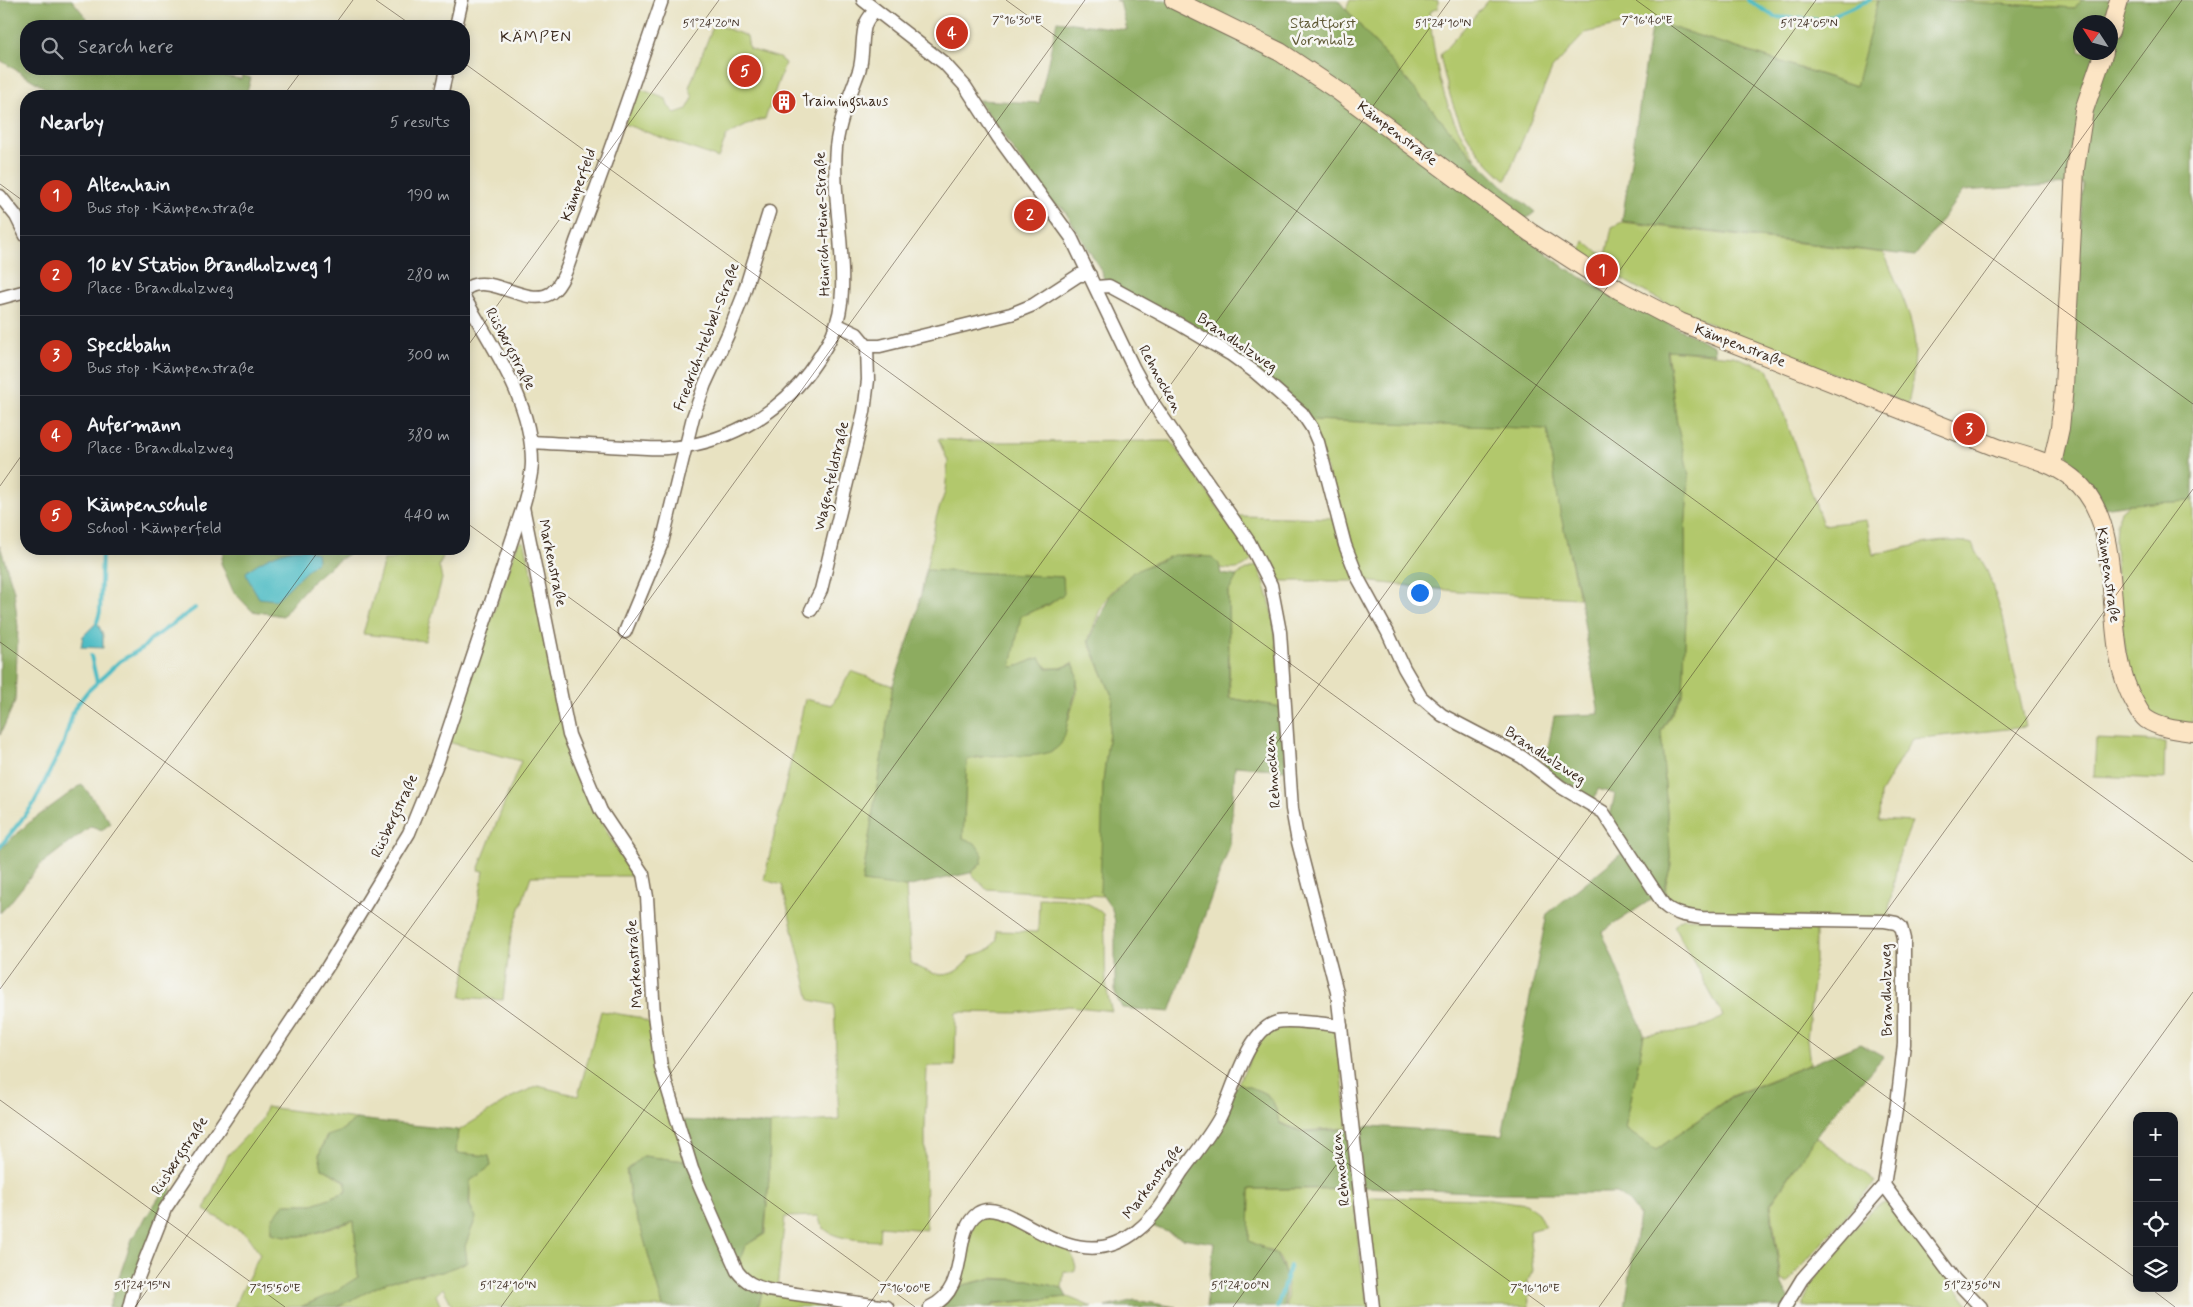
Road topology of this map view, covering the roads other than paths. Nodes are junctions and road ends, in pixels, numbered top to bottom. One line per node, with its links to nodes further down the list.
1 (462, 0): 8 (street)
2 (662, 0): 16 (street, Kämperfeld)
3 (863, 0): 6 (street)
4 (1174, 0): 24 (street, Kämpenstraße)
5 (2118, 0): 7 (street)
6 (875, 10): 15 (street); 20 (street, Heinrich-Heine-Straße)
7 (2114, 15)
8 (457, 20)
9 (2101, 60): 24 (street)
10 (446, 75): 11 (street)
11 (442, 90)
12 (0, 196): 14 (street)
13 (769, 212): 23 (street, Friedrich-Hebbel-Straße)
14 (20, 224)
15 (1093, 281): 21 (street); 29 (street, Rehnocken); 30 (street, Brandholzweg)
16 (470, 287)
17 (20, 293): 18 (street)
18 (0, 298)
19 (470, 308): 22 (street, Rüsbergstraße)
20 (838, 325): 21 (street); 23 (street, Heinrich-Heine-Straße)
21 (866, 346): 26 (street, Wagenfeldstraße)
22 (531, 442): 23 (street, Heinrich-Heine-Straße); 25 (street, Rüsbergstraße)
23 (686, 446): 27 (street, Friedrich-Hebbel-Straße)
24 (2052, 464): 28 (street, Kämpenstraße)
25 (523, 507): 31 (street, Rüsbergstraße); 32 (street, Markenstraße)
26 (811, 610)
27 (626, 632)
28 (2193, 732)
29 (1341, 1026): 33 (street, Markenstraße); 34 (street, Rehnocken)
30 (1884, 1185): 35 (street); 36 (street)
31 (129, 1307)
32 (887, 1307)
33 (930, 1307)
34 (1373, 1307)
35 (1785, 1307)
36 (1981, 1307)

